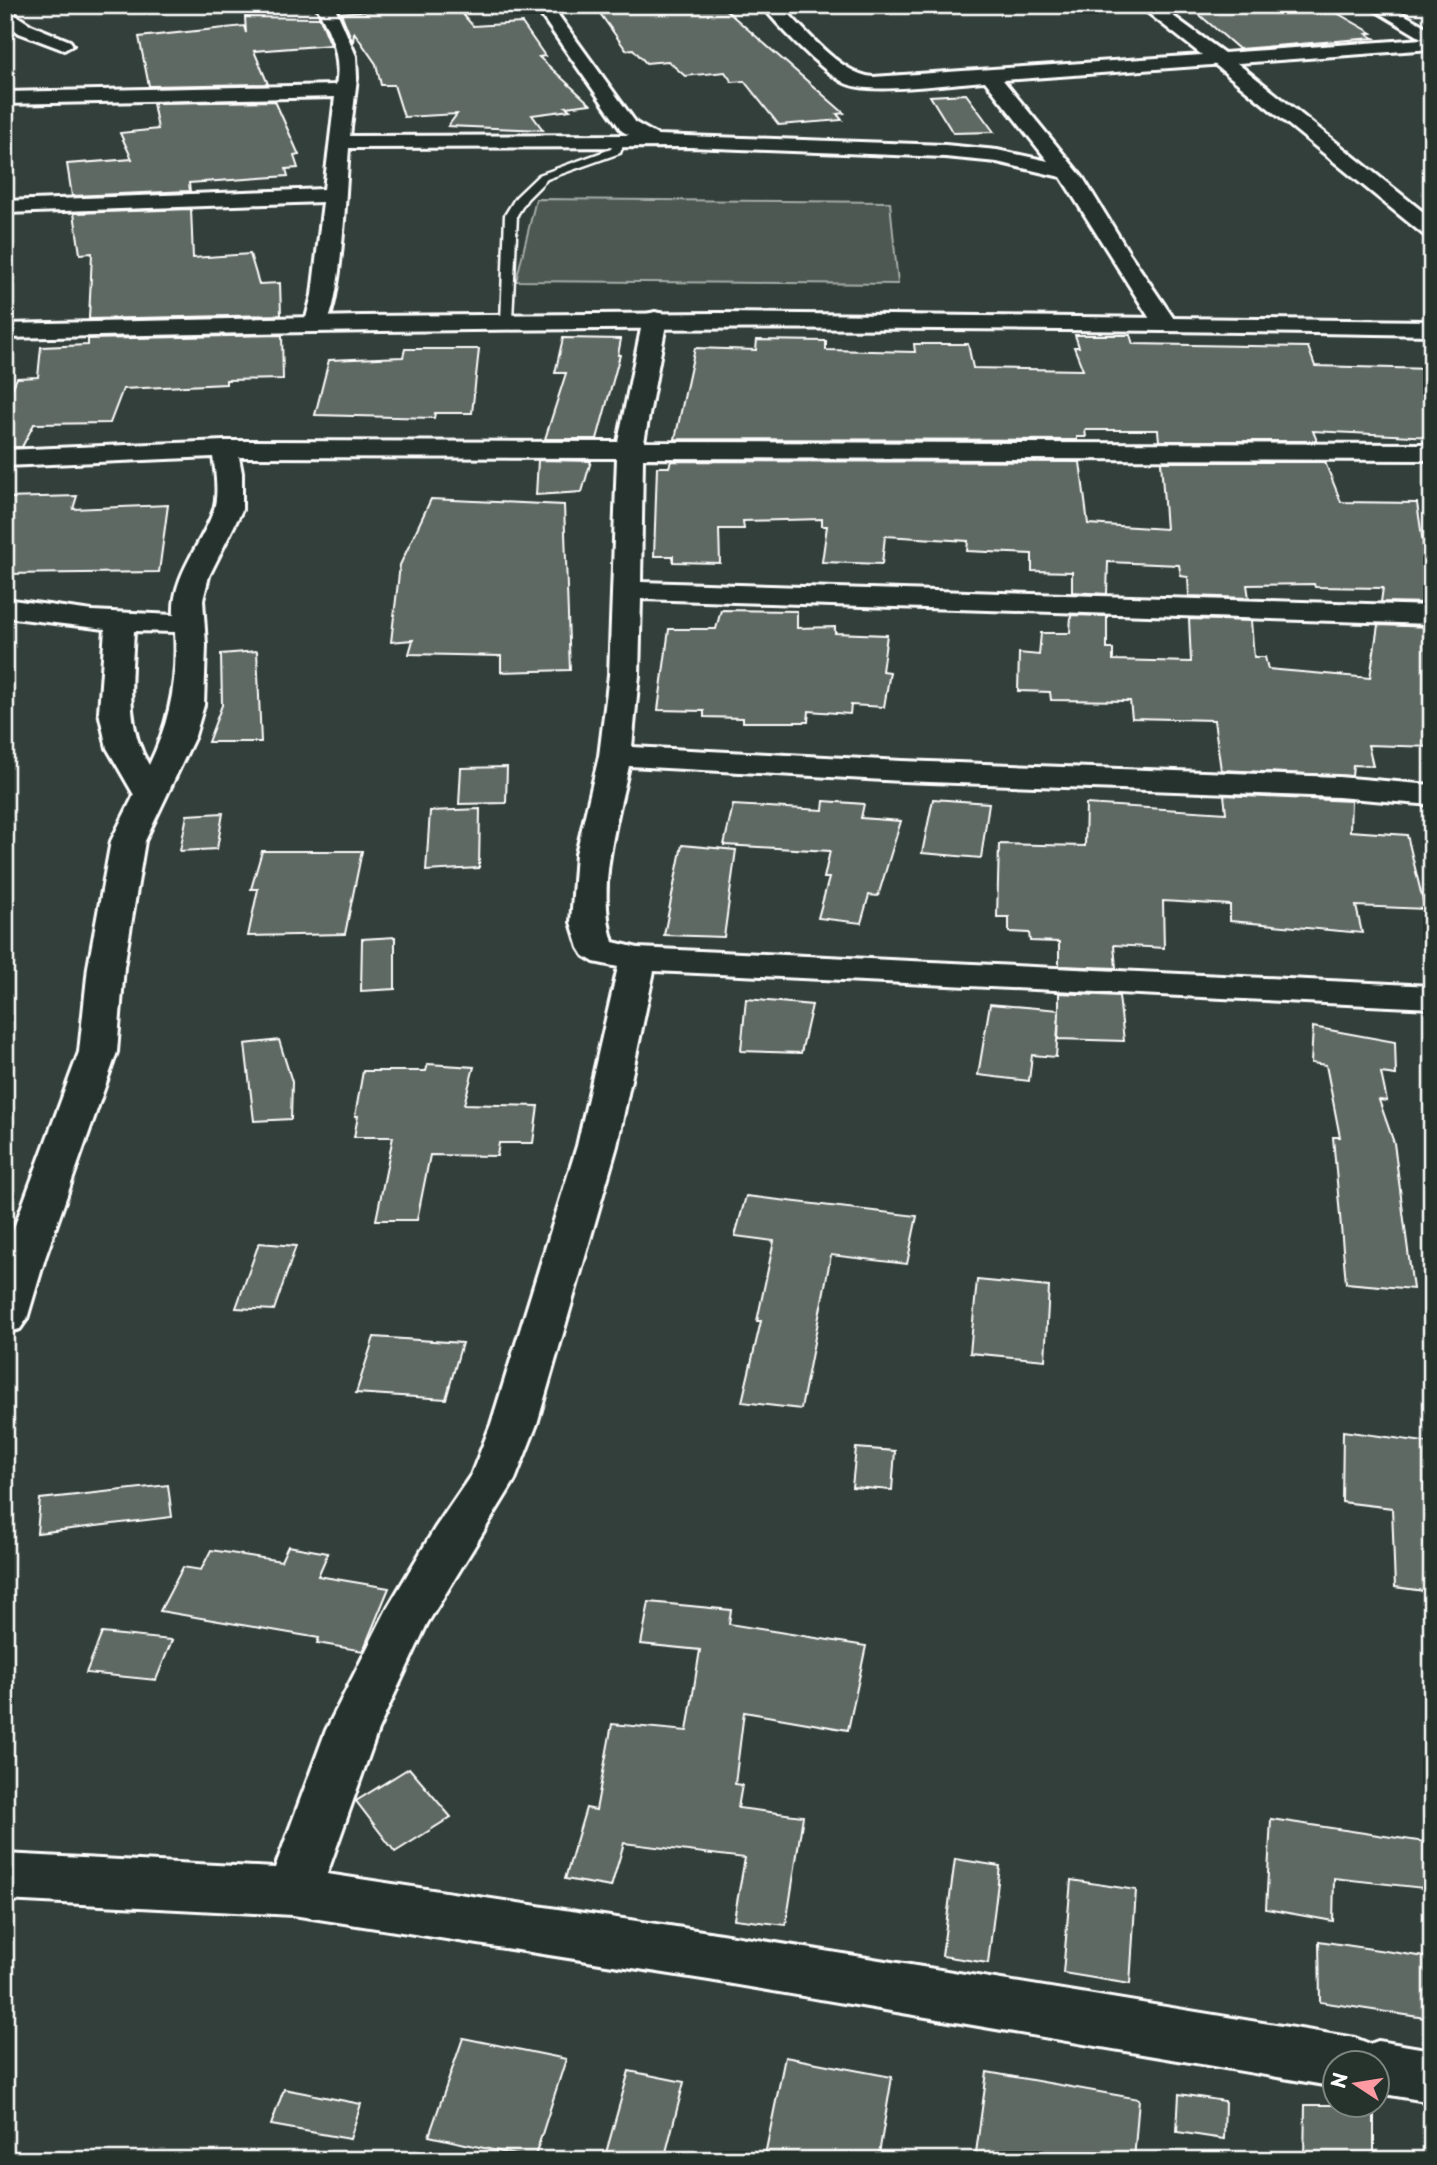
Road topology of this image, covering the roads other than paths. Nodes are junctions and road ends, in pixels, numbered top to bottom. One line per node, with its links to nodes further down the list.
1 (8, 5): 7 (street)
2 (325, 5): 13 (street)
3 (542, 5): 15 (street)
4 (770, 5): 12 (street)
5 (1146, 5): 11 (street)
6 (1374, 5): 8 (street)
7 (5, 12): 10 (street)
8 (1432, 37)
9 (1432, 44): 11 (street)
10 (64, 45)
11 (1220, 59): 12 (street); 21 (street)
12 (991, 76): 18 (street)
13 (345, 91): 14 (street); 16 (street)
14 (5, 98)
15 (653, 141): 17 (street); 18 (street)
16 (341, 142): 17 (street); 19 (street)
17 (619, 143): 23 (lane)
18 (1067, 172): 25 (street)
19 (334, 195): 20 (street); 24 (street)
20 (5, 207)
21 (1432, 230)
22 (655, 319): 23 (street); 25 (street); 28 (street)
23 (506, 320): 24 (street)
24 (317, 322): 27 (street)
25 (1164, 322): 26 (street)
26 (1432, 328)
27 (5, 331)
28 (631, 448): 29 (street); 30 (street); 32 (street)
29 (225, 449): 31 (street); 36 (street)
30 (1432, 452)
31 (5, 458)
32 (625, 590): 34 (street); 37 (street)
33 (5, 608): 35 (street)
34 (1432, 615)
35 (120, 620): 36 (street); 39 (street)
36 (189, 624): 39 (street)
37 (615, 756): 38 (street); 40 (street)
38 (1432, 795)
39 (151, 796): 42 (street)
40 (638, 959): 41 (street); 44 (street)
41 (1432, 997)
42 (5, 1319)
43 (5, 1877): 44 (street)
44 (293, 1892): 45 (street)
45 (1322, 2058)
46 (1392, 2069): 47 (street)
47 (1432, 2076)

